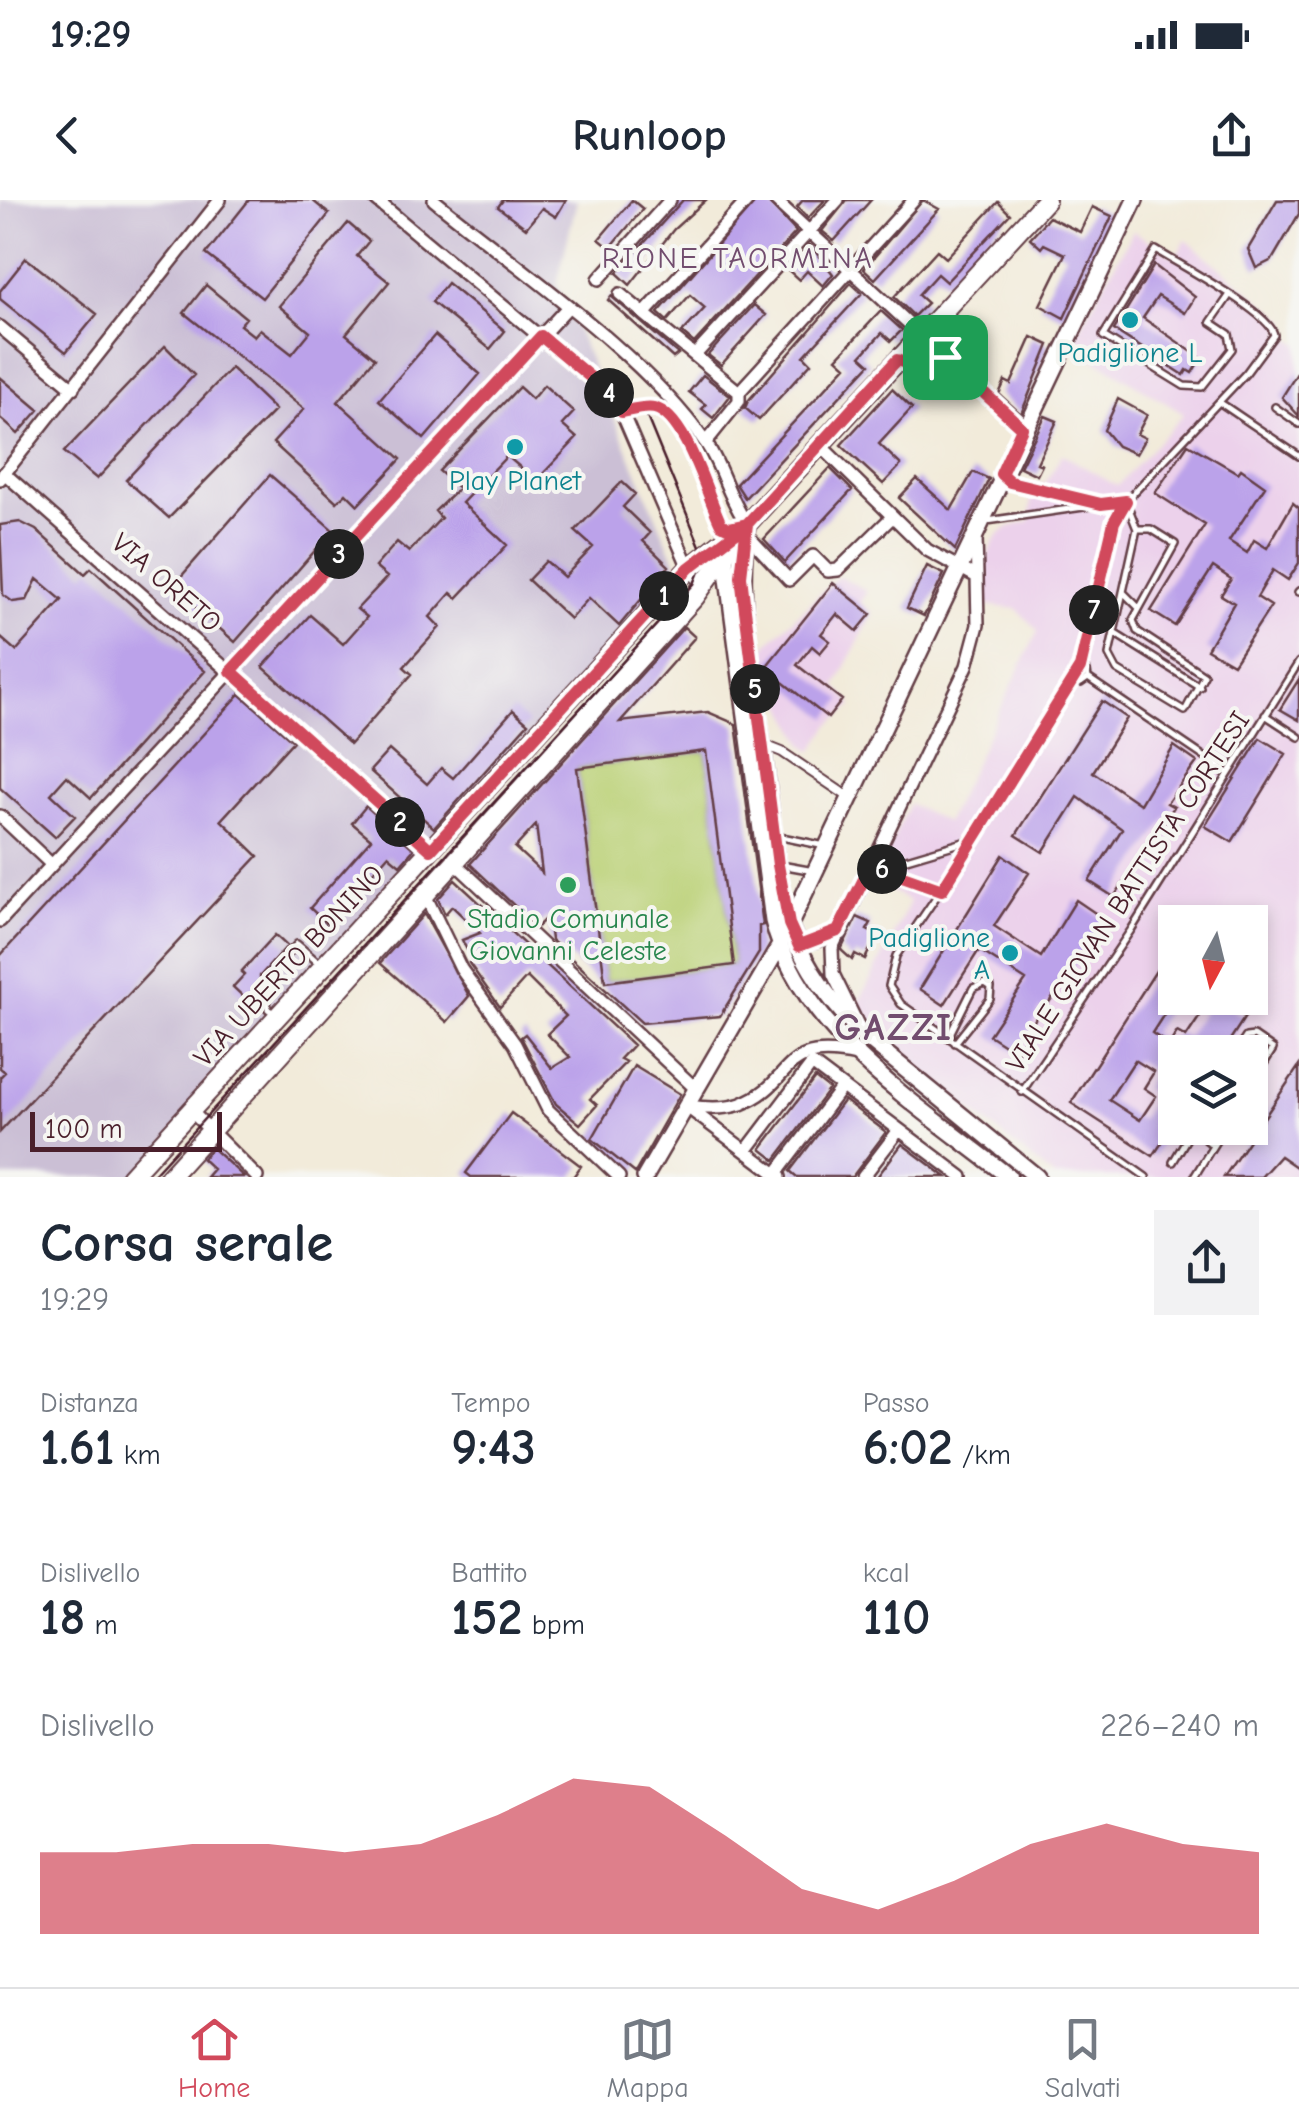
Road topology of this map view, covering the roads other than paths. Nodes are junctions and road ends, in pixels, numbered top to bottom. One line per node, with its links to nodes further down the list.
1 (220, 200): 25 (street)
2 (376, 200): 21 (street)
3 (434, 200): 16 (street)
4 (670, 200): 13 (street)
5 (748, 200): 18 (street)
6 (775, 200): 11 (street)
7 (838, 200): 11 (street)
8 (914, 200): 12 (street)
9 (1046, 200): 17 (main road)
10 (1135, 200): 31 (main road)
11 (809, 232): 12 (street); 22 (street)
12 (850, 270): 20 (street); 26 (street)
13 (598, 279)
14 (620, 294): 18 (street)
15 (1229, 296): 15 (lane); 27 (lane)
16 (567, 308): 21 (street); 32 (street)
17 (945, 308): 20 (main road); 23 (street)
18 (644, 314): 22 (street)
19 (0, 326): 25 (street)
20 (920, 334): 23 (street); 24 (main road)
21 (541, 336): 29 (street); 56 (street)
22 (696, 354): 26 (street)
23 (945, 357): 24 (street); 31 (street)
24 (897, 360): 33 (main road)
25 (72, 388): 36 (street)
26 (739, 392): 32 (street)
27 (1220, 402): 34 (lane); 37 (lane)
28 (1275, 407): 30 (lane)
29 (622, 412): 39 (lane); 45 (street)
30 (1299, 424)
31 (1022, 428): 35 (main road)
32 (706, 442): 42 (street)
33 (819, 444): 40 (street); 42 (main road)
34 (1299, 456)
35 (1001, 474): 38 (lane); 41 (main road)
36 (2, 476): 56 (street, VIA ORETO)
37 (1126, 501): 38 (lane); 43 (lane); 55 (lane)
38 (1101, 504): 41 (lane)
39 (717, 516): 42 (lane); 44 (lane)
40 (892, 518): 42 (street); 46 (street)
41 (978, 526): 46 (main road); 48 (street)
42 (746, 529): 44 (main road); 47 (main road)
43 (1137, 530): 50 (lane); 51 (lane)
44 (718, 548): 45 (main road, VIA UBERTO BONINO); 47 (main road); 49 (main road, VIA UBERTO BONINO); 52 (main road)
45 (689, 568): 49 (street); 69 (main road, VIA UBERTO BONINO)
46 (959, 568): 48 (street); 64 (main road)
47 (741, 576): 62 (main road)
48 (977, 577): 70 (street)
49 (704, 585): 52 (main road); 71 (main road, VIA UBERTO BONINO)
50 (1123, 592): 51 (lane); 53 (lane)
51 (1138, 608): 59 (lane)
52 (732, 611): 81 (main road)
53 (1114, 633): 59 (lane); 59 (lane)
54 (1299, 662): 60 (lane, VIALE GIOVAN BATTISTA CORTESI)
55 (1080, 668): 57 (lane); 58 (lane)
56 (231, 671): 69 (street, VIA ORETO); 72 (street)
57 (1088, 678): 58 (lane); 63 (lane)
58 (1074, 680): 67 (lane)
59 (1200, 687)
60 (1265, 715): 61 (lane); 63 (lane, VIALE GIOVAN BATTISTA CORTESI)
61 (1299, 737)
62 (762, 744): 64 (street); 66 (main road)
63 (1228, 773): 90 (lane, VIALE GIOVAN BATTISTA CORTESI)
64 (850, 798): 68 (main road)
65 (0, 816): 72 (street)
66 (774, 835): 68 (lane); 73 (main road)
67 (976, 838): 70 (lane); 76 (lane)
68 (827, 846): 75 (main road)
69 (431, 850): 83 (main road, VIA UBERTO BONINO)
70 (876, 854): 74 (street)
71 (455, 862): 77 (main road, VIA UBERTO BONINO); 89 (street)
72 (52, 865): 78 (street)
73 (778, 865): 75 (lane); 79 (main road)
74 (869, 869): 76 (lane); 80 (street)
75 (815, 871): 79 (main road)
76 (942, 890): 86 (lane)
77 (425, 895): 93 (main road, VIA UBERTO BONINO); 104 (street)
78 (0, 921)
79 (789, 924): 81 (main road); 82 (main road)
80 (838, 931): 82 (street); 85 (street)
81 (780, 944): 82 (street); 87 (main road); 89 (main road)
82 (799, 946): 85 (main road)
83 (323, 967): 84 (main road, VIA UBERTO BONINO); 84 (lane)
84 (278, 1016): 92 (main road, VIA UBERTO BONINO)
85 (862, 1034): 108 (main road)
86 (951, 1041): 86 (lane); 90 (lane)
87 (862, 1057): 91 (street); 107 (main road)
88 (842, 1087): 94 (street); 97 (street); 99 (street)
89 (696, 1090): 91 (main road)
90 (1022, 1092): 109 (lane)
91 (686, 1106): 97 (street); 105 (main road)
92 (191, 1111): 93 (street); 101 (main road, VIA UBERTO BONINO)
93 (211, 1130): 102 (main road, VIA UBERTO BONINO); 103 (street)
94 (899, 1130): 100 (street); 106 (street)
95 (1183, 1145): 98 (lane)
96 (1213, 1145): 110 (lane)
97 (746, 1151): 99 (street)
98 (1174, 1162)
99 (778, 1176)
100 (957, 1176)
101 (130, 1177)
102 (168, 1177)
103 (257, 1177)
104 (618, 1177)
105 (645, 1177)
106 (863, 1177)
107 (1010, 1177)
108 (1037, 1177)
109 (1146, 1177)
110 (1194, 1177)

